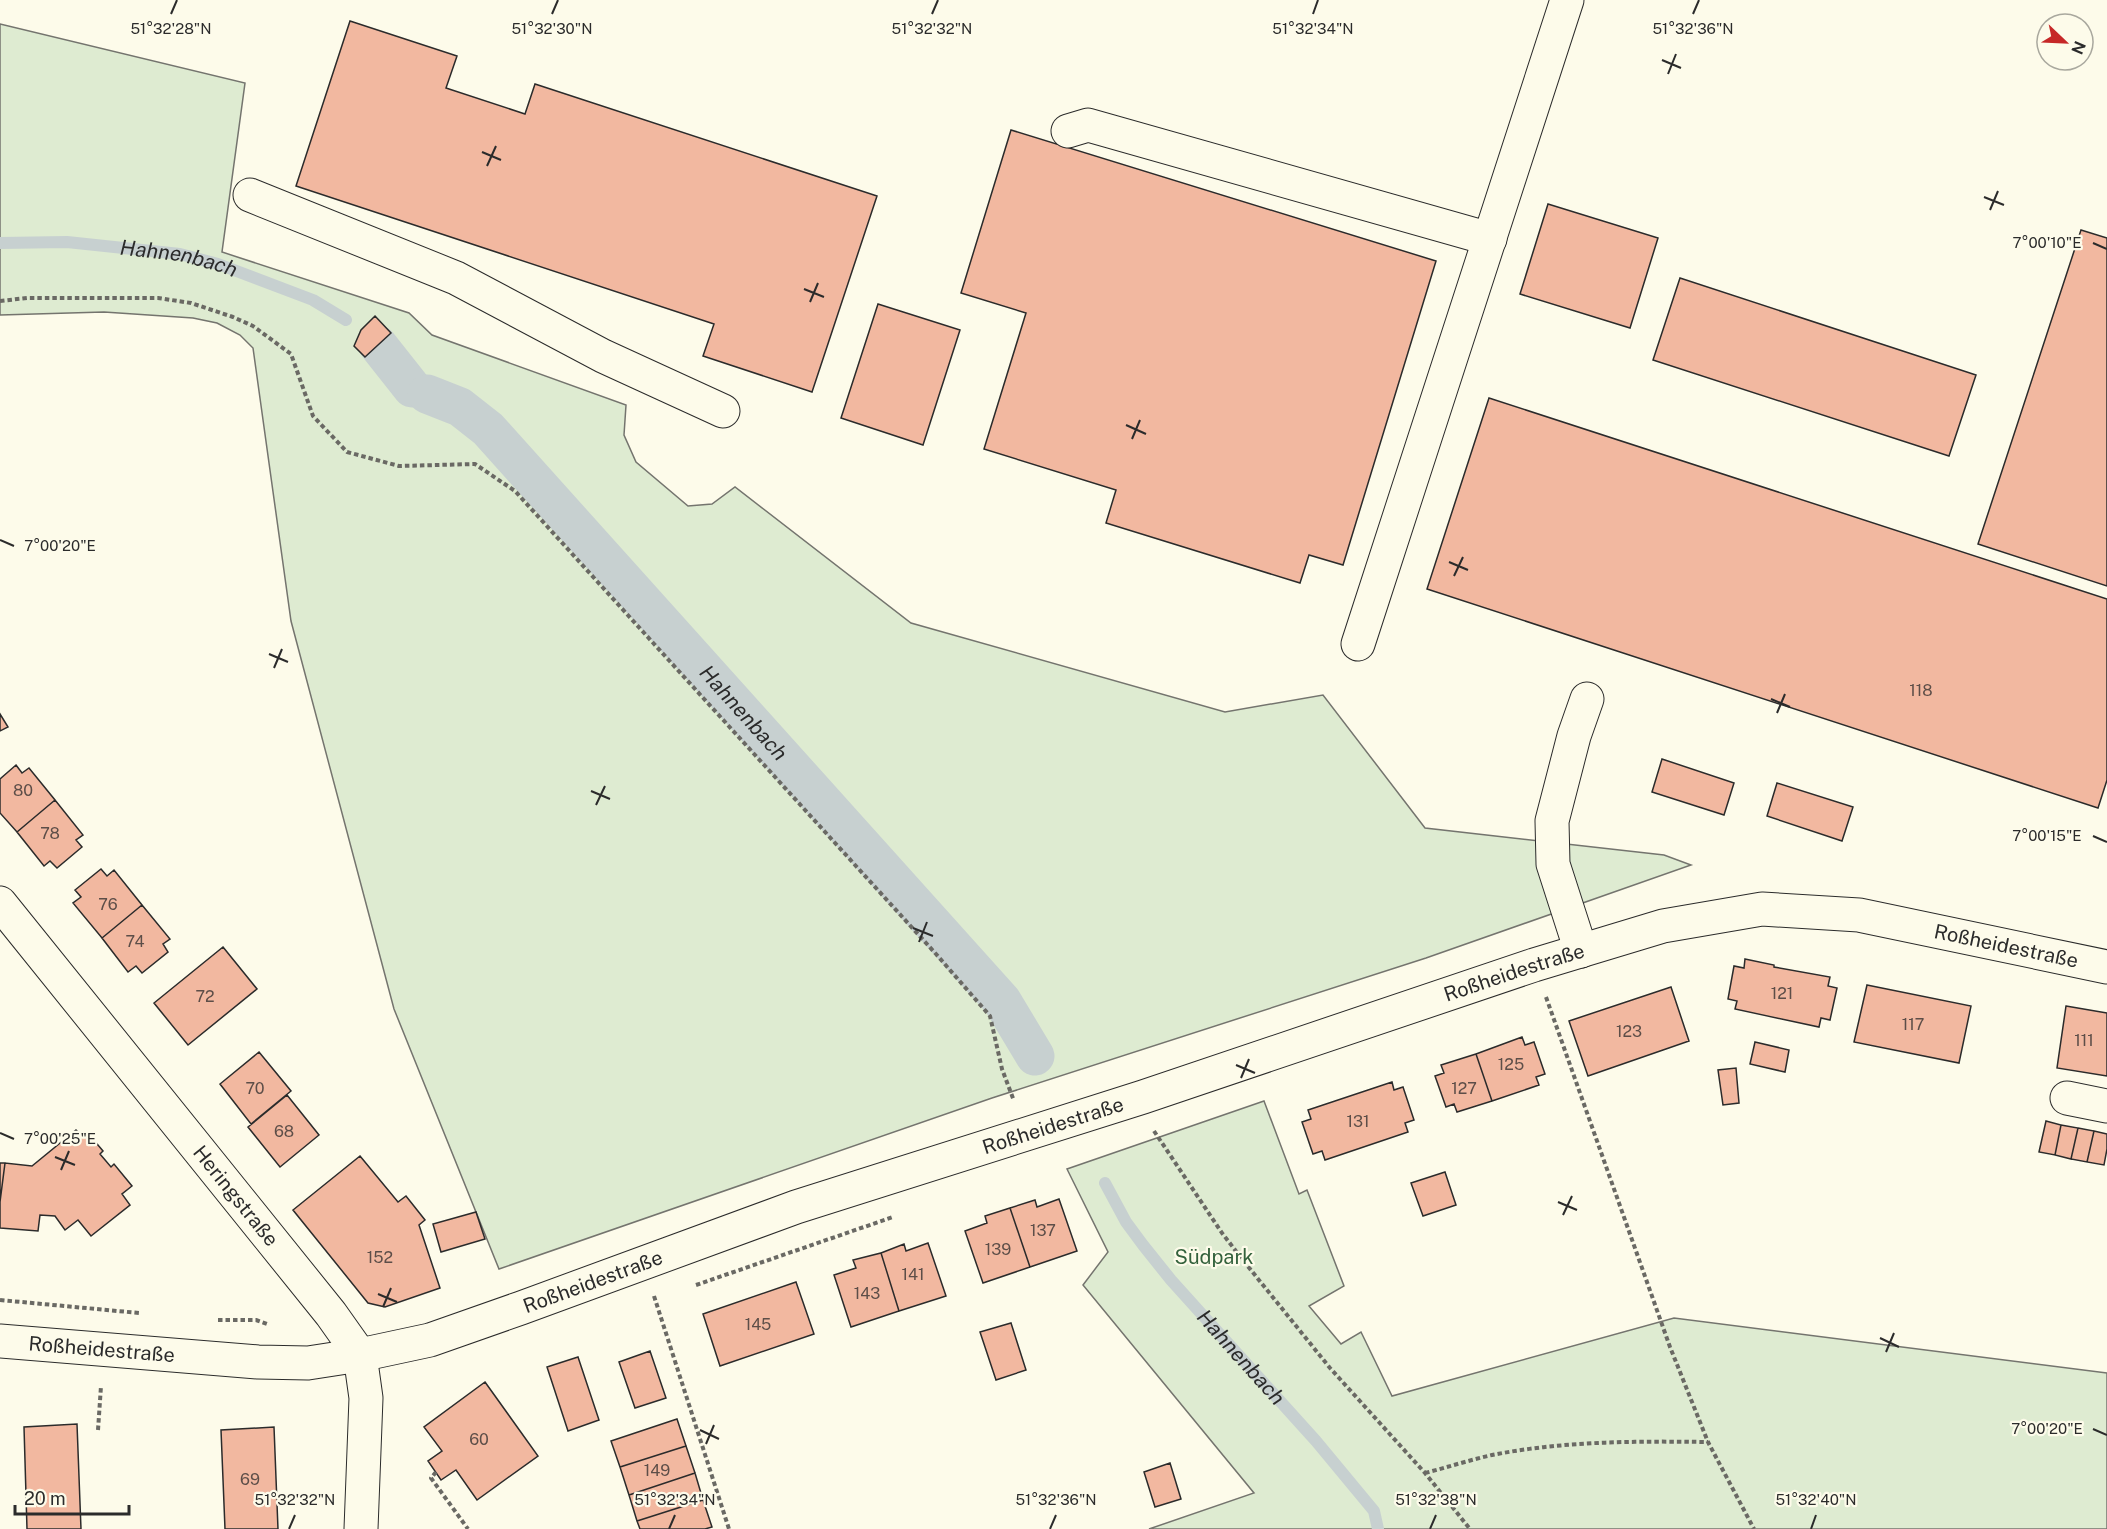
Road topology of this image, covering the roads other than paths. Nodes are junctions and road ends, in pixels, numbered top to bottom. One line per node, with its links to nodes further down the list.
1 (1567, 0): 4 (street)
2 (1068, 131): 4 (street)
3 (250, 195): 5 (street)
4 (1490, 239): 6 (street)
5 (723, 411)
6 (1358, 644)
7 (1587, 699): 9 (street)
8 (0, 903): 14 (street, Heringstraße)
9 (1581, 951): 10 (street, Roßheidestraße); 14 (street, Roßheidestraße)
10 (2107, 967)
11 (2067, 1098): 12 (street)
12 (2107, 1106)
13 (0, 1341): 14 (street, Roßheidestraße)
14 (360, 1355): 15 (street, Heringstraße)
15 (361, 1529)

